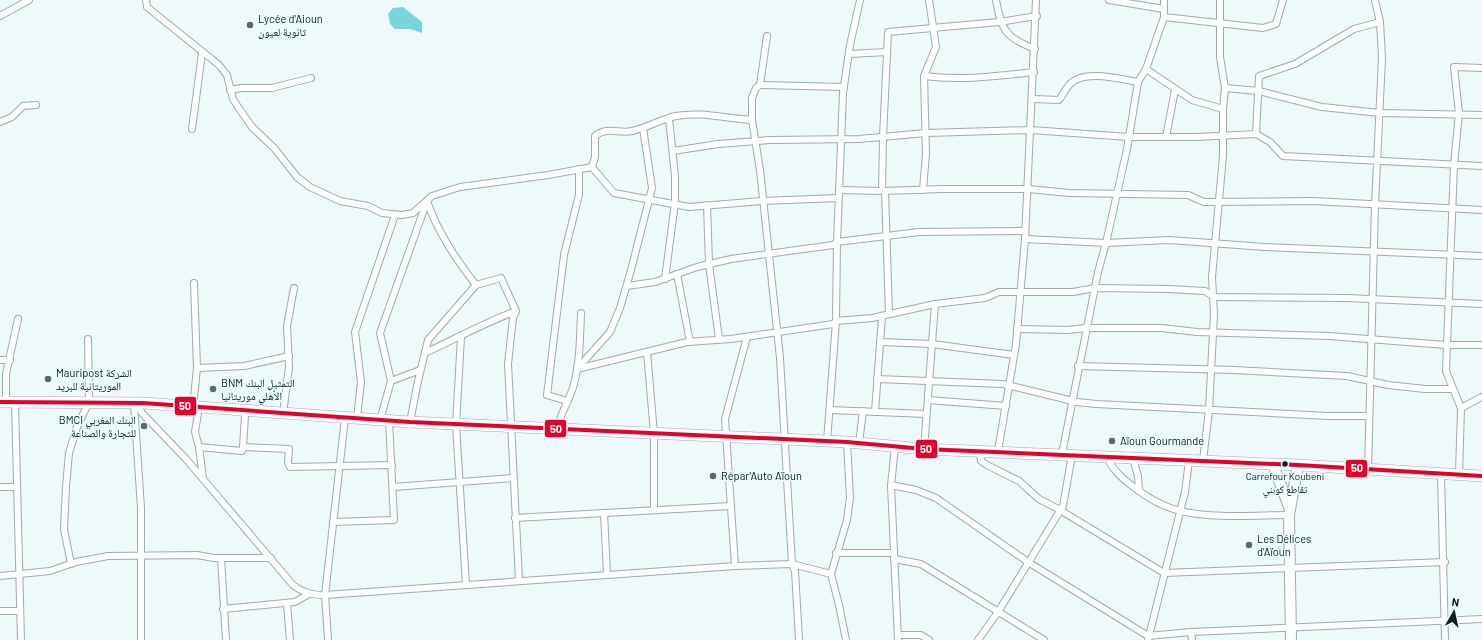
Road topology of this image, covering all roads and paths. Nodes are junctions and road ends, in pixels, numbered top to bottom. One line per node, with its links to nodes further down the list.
1 (29, 0): 13 (street)
2 (146, 0): 23 (street)
3 (860, 0): 24 (street)
4 (929, 0): 19 (street)
5 (996, 0): 16 (street)
6 (1036, 0): 14 (street)
7 (1109, 0): 12 (street)
8 (1164, 0): 12 (street)
9 (1220, 0): 18 (street)
10 (1283, 0): 18 (street)
11 (1375, 0): 17 (street)
12 (1164, 9): 15 (street)
13 (0, 16)
14 (1037, 16): 16 (street); 21 (street)
15 (1164, 17): 18 (street); 26 (street)
16 (999, 22): 19 (street); 21 (street)
17 (1380, 22): 36 (street); 40 (street)
18 (1220, 23): 33 (street)
19 (934, 27): 22 (street); 28 (street)
20 (767, 36): 31 (street)
21 (1035, 49): 27 (street)
22 (887, 52): 24 (street); 53 (street)
23 (202, 53): 34 (street); 47 (street)
24 (849, 54): 32 (street)
25 (1482, 68): 41 (street)
26 (1146, 69): 30 (street); 35 (street)
27 (1034, 72): 28 (street); 37 (street)
28 (924, 76): 49 (street)
29 (311, 78): 34 (street)
30 (1138, 82): 37 (street); 51 (street)
31 (760, 85): 32 (street); 44 (street)
32 (844, 87): 55 (street)
33 (1225, 88): 36 (street); 39 (street)
34 (230, 90): 78 (street)
35 (1175, 90): 39 (street); 54 (street)
36 (1259, 91): 40 (street); 50 (street)
37 (1033, 99): 48 (street)
38 (36, 104): 45 (street)
39 (1223, 109): 52 (street)
40 (1380, 113): 41 (street); 58 (street)
41 (1459, 113): 42 (street); 59 (street)
42 (1482, 115)
43 (669, 119): 44 (street); 46 (street); 57 (street)
44 (752, 120): 56 (street)
45 (0, 122)
46 (643, 128): 61 (street); 69 (street)
47 (192, 129)
48 (1031, 130): 49 (street); 51 (street); 63 (street)
49 (926, 133): 53 (street); 65 (street)
50 (1256, 134): 52 (street); 58 (street)
51 (1129, 136): 54 (street); 67 (street)
52 (1223, 136): 54 (street); 72 (street)
53 (883, 137): 55 (street); 66 (street)
54 (1166, 137)
55 (840, 138): 56 (street); 64 (street)
56 (755, 142): 57 (street); 70 (street)
57 (673, 151): 73 (street)
58 (1377, 160): 59 (street); 75 (street)
59 (1454, 165): 60 (street); 76 (street)
60 (1482, 166)
61 (592, 167): 62 (street); 69 (street)
62 (579, 169): 71 (street); 143 (street)
63 (1029, 189): 65 (street); 67 (street); 79 (street)
64 (839, 190): 66 (street); 68 (street)
65 (923, 190): 66 (street)
66 (883, 191): 80 (street)
67 (1117, 192): 72 (street); 83 (street)
68 (838, 198): 70 (street); 82 (street)
69 (650, 199): 73 (street); 94 (street)
70 (762, 201): 74 (street); 86 (street)
71 (427, 202): 78 (street); 93 (street); 136 (street)
72 (1219, 202): 75 (street); 84 (street)
73 (675, 203): 74 (street); 91 (street)
74 (707, 205): 89 (street)
75 (1375, 205): 76 (street); 85 (street)
76 (1453, 210): 77 (street); 87 (street)
77 (1482, 210)
78 (395, 215): 159 (street)
79 (1025, 231): 80 (street); 81 (street)
80 (886, 236): 82 (street); 105 (street)
81 (1025, 239): 83 (street); 97 (street)
82 (837, 242): 86 (street); 108 (street)
83 (1106, 243): 84 (street); 96 (street)
84 (1215, 244): 85 (street); 98 (street)
85 (1375, 252): 87 (street); 99 (street)
86 (769, 254): 89 (street); 112 (street)
87 (1451, 254): 88 (street); 101 (street)
88 (1482, 256)
89 (709, 264): 90 (street); 116 (street)
90 (677, 274): 91 (street); 118 (street)
91 (665, 279): 94 (street)
92 (194, 283): 130 (street)
93 (476, 285): 103 (street); 124 (street)
94 (627, 286): 131 (street)
95 (294, 288): 126 (street)
96 (1094, 288): 97 (street); 98 (street); 109 (street)
97 (1020, 292): 100 (street); 110 (street)
98 (1214, 297): 99 (street); 111 (street)
99 (1373, 301): 101 (street); 117 (street)
100 (935, 304): 105 (street); 120 (street)
101 (1448, 304): 102 (street); 121 (street)
102 (1482, 304)
103 (516, 311): 113 (street); 163 (street)
104 (581, 313): 131 (street)
105 (890, 314): 106 (street)
106 (882, 316): 108 (street); 119 (street)
107 (18, 319): 128 (street)
108 (836, 321): 112 (street); 151 (street)
109 (1086, 328): 110 (street); 111 (street); 129 (street)
110 (1017, 329): 125 (street)
111 (1213, 332): 117 (street); 133 (street)
112 (777, 333): 114 (street); 167 (street)
113 (460, 337): 124 (street); 162 (street)
114 (747, 337): 116 (street); 166 (street)
115 (88, 339): 145 (street)
116 (719, 339): 118 (street)
117 (1372, 339): 121 (street); 135 (street)
118 (690, 342): 123 (street)
119 (880, 342): 120 (street); 134 (street)
120 (932, 344): 125 (street); 137 (street)
121 (1446, 345): 122 (street); 139 (street)
122 (1482, 345)
123 (647, 352): 131 (street); 165 (street)
124 (425, 353): 132 (street)
125 (1014, 355): 138 (street)
126 (289, 356): 130 (street); 155 (street)
127 (0, 360): 128 (street)
128 (10, 360): 144 (street)
129 (1078, 366): 133 (street); 142 (street)
130 (196, 368): 148 (street)
131 (577, 369): 143 (street)
132 (420, 370): 136 (street); 161 (street)
133 (1210, 370): 135 (street); 152 (street)
134 (877, 379): 137 (street); 154 (street)
135 (1370, 380): 139 (street); 157 (street)
136 (392, 381): 160 (street)
137 (930, 381): 138 (street); 141 (street)
138 (1010, 386): 142 (street); 147 (street)
139 (1452, 389): 149 (street)
140 (1482, 398): 149 (street)
141 (928, 400): 147 (street); 156 (street)
142 (1071, 400): 152 (street); 177 (street)
143 (566, 401): 164 (street)
144 (7, 402): 145 (highway); 195 (street)
145 (89, 402): 146 (highway); 213 (street)
146 (135, 403): 148 (highway); 190 (street); 208 (street)
147 (1006, 406): 176 (street)
148 (196, 407): 150 (highway); 171 (street)
149 (1461, 408): 188 (street)
150 (244, 410): 155 (highway); 172 (street)
151 (830, 410): 153 (street); 168 (street)
152 (1209, 410): 157 (street); 181 (street)
153 (863, 412): 154 (street); 170 (street)
154 (875, 412): 156 (street)
155 (283, 414): 158 (highway)
156 (926, 414): 174 (street)
157 (1369, 416): 186 (street)
158 (345, 418): 159 (highway); 185 (street)
159 (357, 418): 160 (highway)
160 (385, 420): 161 (highway); 183 (street)
161 (410, 422): 162 (highway)
162 (456, 425): 163 (highway); 192 (street)
163 (512, 427): 164 (highway); 191 (street)
164 (557, 430): 165 (highway)
165 (654, 434): 166 (highway); 199 (street)
166 (725, 437): 167 (highway); 198 (street)
167 (784, 440): 168 (highway); 214 (street)
168 (827, 442): 169 (highway)
169 (846, 442): 170 (highway); 206 (street)
170 (859, 443): 173 (highway)
171 (199, 447): 172 (street); 190 (street)
172 (243, 447): 185 (street)
173 (895, 447): 174 (highway); 193 (street)
174 (924, 449): 175 (highway)
175 (980, 450): 176 (highway); 200 (street)
176 (998, 451): 177 (highway)
177 (1067, 455): 178 (highway); 200 (street)
178 (1107, 456): 179 (highway); 197 (street)
179 (1133, 458): 180 (highway); 197 (street)
180 (1189, 461): 181 (highway); 201 (street)
181 (1203, 461): 182 (highway)
182 (1273, 464): 184 (highway); 202 (main road)
183 (392, 465): 185 (street); 196 (street)
184 (1298, 465): 186 (highway); 202 (main road)
185 (340, 467): 205 (street)
186 (1368, 470): 187 (highway)
187 (1441, 475): 188 (highway); 212 (street)
188 (1459, 475): 189 (highway)
189 (1482, 476)
190 (203, 478): 210 (street)
191 (513, 478): 192 (street); 204 (street)
192 (458, 482): 196 (street); 223 (street)
193 (890, 485): 207 (street); 211 (street)
194 (0, 487): 195 (street)
195 (17, 487): 218 (street)
196 (393, 487): 205 (street)
197 (1139, 491): 201 (street)
198 (731, 506): 199 (street); 215 (street)
199 (654, 510): 203 (street)
200 (1060, 510): 211 (street); 217 (street)
201 (1181, 510): 202 (street); 217 (street)
202 (1289, 511): 216 (main road)
203 (604, 513): 204 (street); 219 (street)
204 (515, 518): 222 (street)
205 (333, 522): 225 (street)
206 (836, 553): 207 (street); 220 (street)
207 (894, 556): 230 (street); 235 (street)
208 (140, 557): 209 (street); 213 (street); 238 (street)
209 (221, 558): 210 (street); 227 (street)
210 (271, 558): 224 (street)
211 (1028, 562): 230 (street); 236 (street)
212 (1444, 562): 216 (street); 232 (street)
213 (71, 564): 218 (street)
214 (792, 564): 215 (street); 220 (street); 242 (street)
215 (735, 566): 219 (street)
216 (1289, 567): 217 (street); 233 (main road)
217 (1164, 573): 236 (street)
218 (20, 574): 221 (street); 229 (street)
219 (607, 574): 222 (street)
220 (831, 574): 243 (street)
221 (0, 576)
222 (519, 580): 223 (street)
223 (466, 585): 225 (street)
224 (309, 594): 225 (street); 226 (street)
225 (326, 595): 241 (street)
226 (287, 604): 227 (street); 240 (street)
227 (224, 609): 239 (street)
228 (0, 610): 229 (street)
229 (19, 611): 237 (street)
230 (998, 612): 245 (street); 246 (street)
231 (1482, 619): 232 (street)
232 (1445, 620): 233 (street); 249 (street)
233 (1291, 628): 234 (street); 248 (main road)
234 (1192, 632): 236 (street); 247 (street)
235 (898, 637): 244 (street)
236 (1148, 638)
237 (21, 640)
238 (141, 640)
239 (226, 640)
240 (290, 640)
241 (328, 640)
242 (799, 640)
243 (846, 640)
244 (929, 640)
245 (978, 640)
246 (1044, 640)
247 (1192, 640)
248 (1291, 640)
249 (1445, 640)

